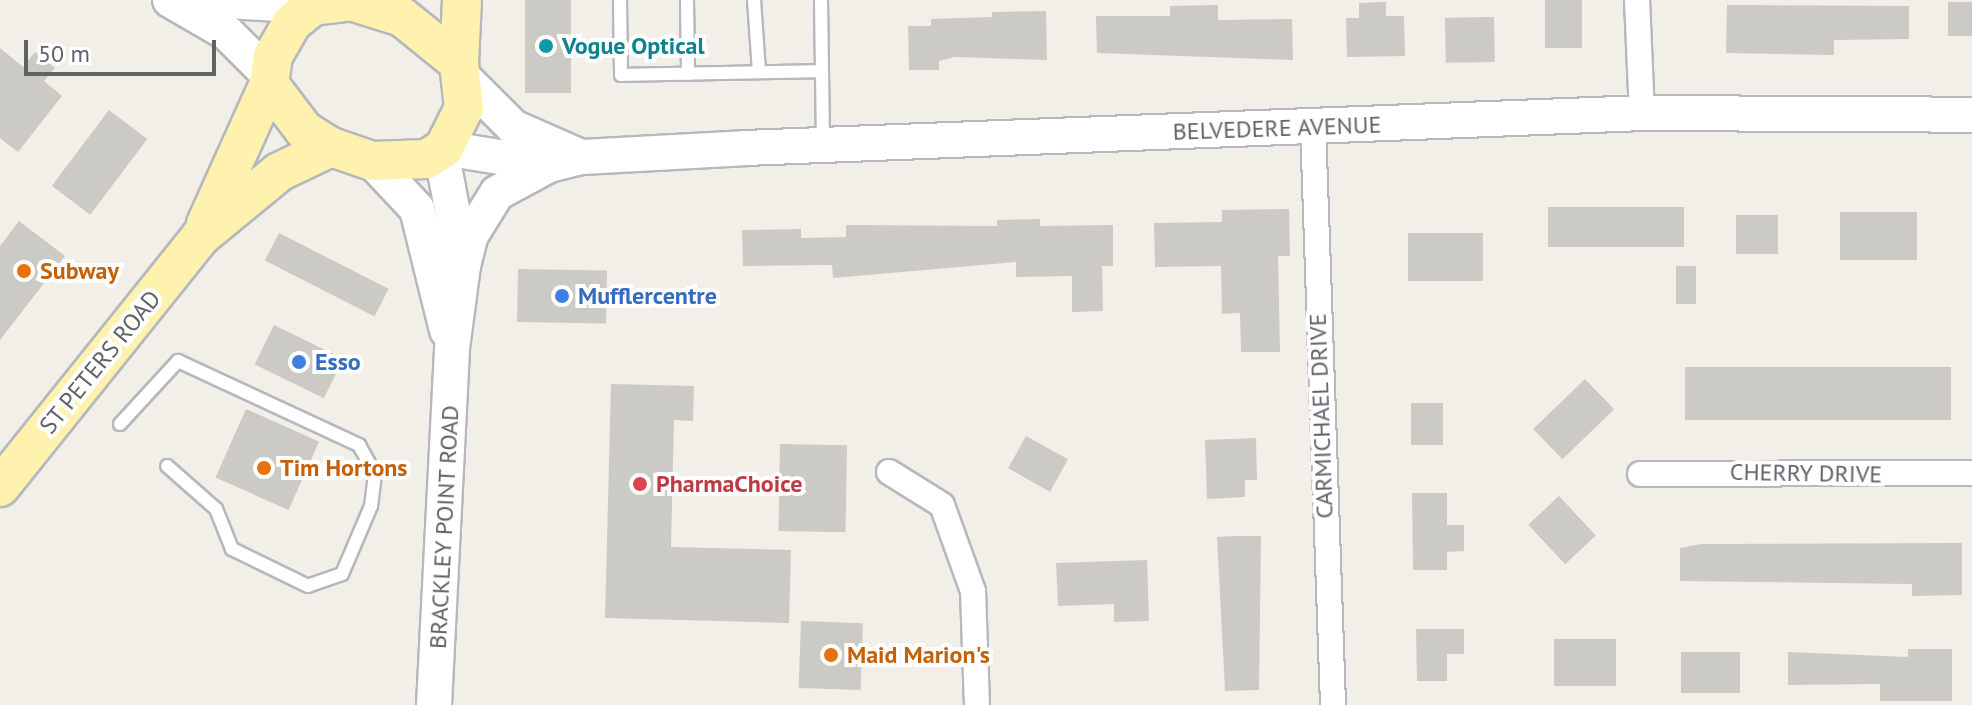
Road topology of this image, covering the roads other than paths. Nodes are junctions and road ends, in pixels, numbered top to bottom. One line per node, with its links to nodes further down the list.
1 (170, 0): 15 (main road)
2 (210, 0): 10 (main road)
3 (462, 0): 11 (main road)
4 (620, 0): 14 (lane)
5 (687, 0): 14 (lane)
6 (754, 0): 13 (lane)
7 (821, 0): 12 (lane)
8 (1637, 0): 16 (street)
9 (352, 1): 10 (main road); 11 (main road)
10 (313, 6): 15 (main road)
11 (462, 71): 21 (main road); 23 (main road, BELVEDERE AVENUE)
12 (822, 71): 13 (lane); 19 (lane)
13 (759, 72): 14 (lane)
14 (688, 74)
15 (269, 80): 20 (main road); 24 (main road, ST PETERS ROAD)
16 (1642, 113): 17 (main road, BELVEDERE AVENUE); 18 (main road, BELVEDERE AVENUE)
17 (1972, 115)
18 (1313, 126): 19 (main road, BELVEDERE AVENUE); 35 (street, CARMICHAEL DRIVE)
19 (823, 145): 23 (main road, BELVEDERE AVENUE)
20 (331, 147): 22 (main road); 24 (main road, ST PETERS ROAD)
21 (442, 150): 22 (main road); 23 (main road, BELVEDERE AVENUE); 25 (main road, BRACKLEY POINT ROAD)
22 (372, 161): 26 (main road, BRACKLEY POINT ROAD)
23 (565, 161): 25 (main road)
24 (200, 237): 31 (main road, ST PETERS ROAD)
25 (463, 266): 26 (main road, BRACKLEY POINT ROAD)
26 (452, 348): 33 (main road, BRACKLEY POINT ROAD)
27 (120, 424): 28 (lane)
28 (167, 466)
29 (889, 472): 34 (street)
30 (1972, 473): 32 (street, CHERRY DRIVE)
31 (4, 474)
32 (1640, 474)
33 (434, 705)
34 (977, 705)
35 (1333, 705)

